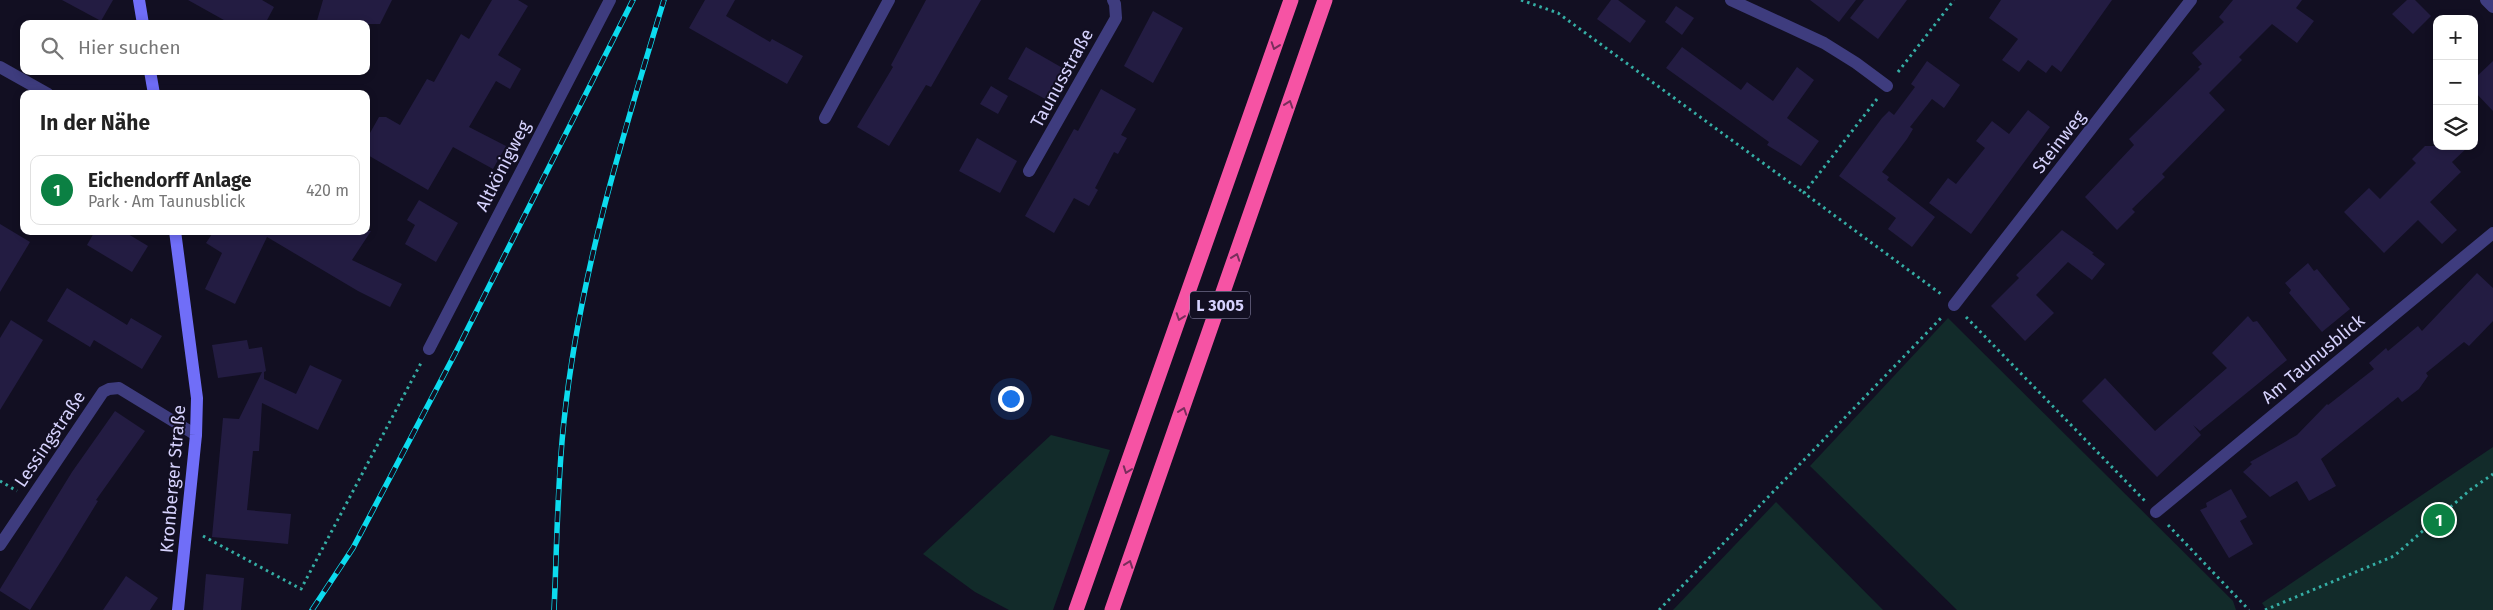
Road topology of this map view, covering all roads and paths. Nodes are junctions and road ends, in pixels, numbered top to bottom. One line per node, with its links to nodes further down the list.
1 (139, 0): 13 (street)
2 (610, 0): 25 (street, Altkönigweg)
3 (889, 0): 19 (street)
4 (1113, 0): 20 (street, Taunusstraße)
5 (1291, 0): 32 (highway, L 3005, one-way to 32)
6 (1325, 0): 33 (highway, L 3005, one-way to 6)
7 (1521, 0): 21 (path)
8 (1731, 0): 16 (street)
9 (1954, 0): 16 (path)
10 (2191, 0): 24 (street, Steinweg)
11 (2486, 0): 12 (street)
12 (2493, 7)
13 (142, 20)
14 (0, 67): 17 (street)
15 (151, 75): 18 (street)
16 (1886, 86): 21 (path)
17 (41, 90)
18 (153, 90)
19 (825, 118)
20 (1029, 172)
21 (1804, 193): 24 (path)
22 (2493, 233): 28 (street, Am Taunusblick)
23 (176, 235): 26 (street, Kronberger Straße)
24 (1954, 305): 28 (path); 34 (path)
25 (429, 349): 29 (path)
26 (196, 435): 29 (street, Kronberger Straße); 30 (street, Lessingstraße)
27 (2493, 474): 36 (path)
28 (2156, 512): 35 (path)
29 (188, 528): 31 (street, Kronberger Straße)
30 (0, 545)
31 (178, 610)
32 (1076, 610)
33 (1112, 610)
34 (1658, 610)
35 (2249, 610)
36 (2265, 610)

